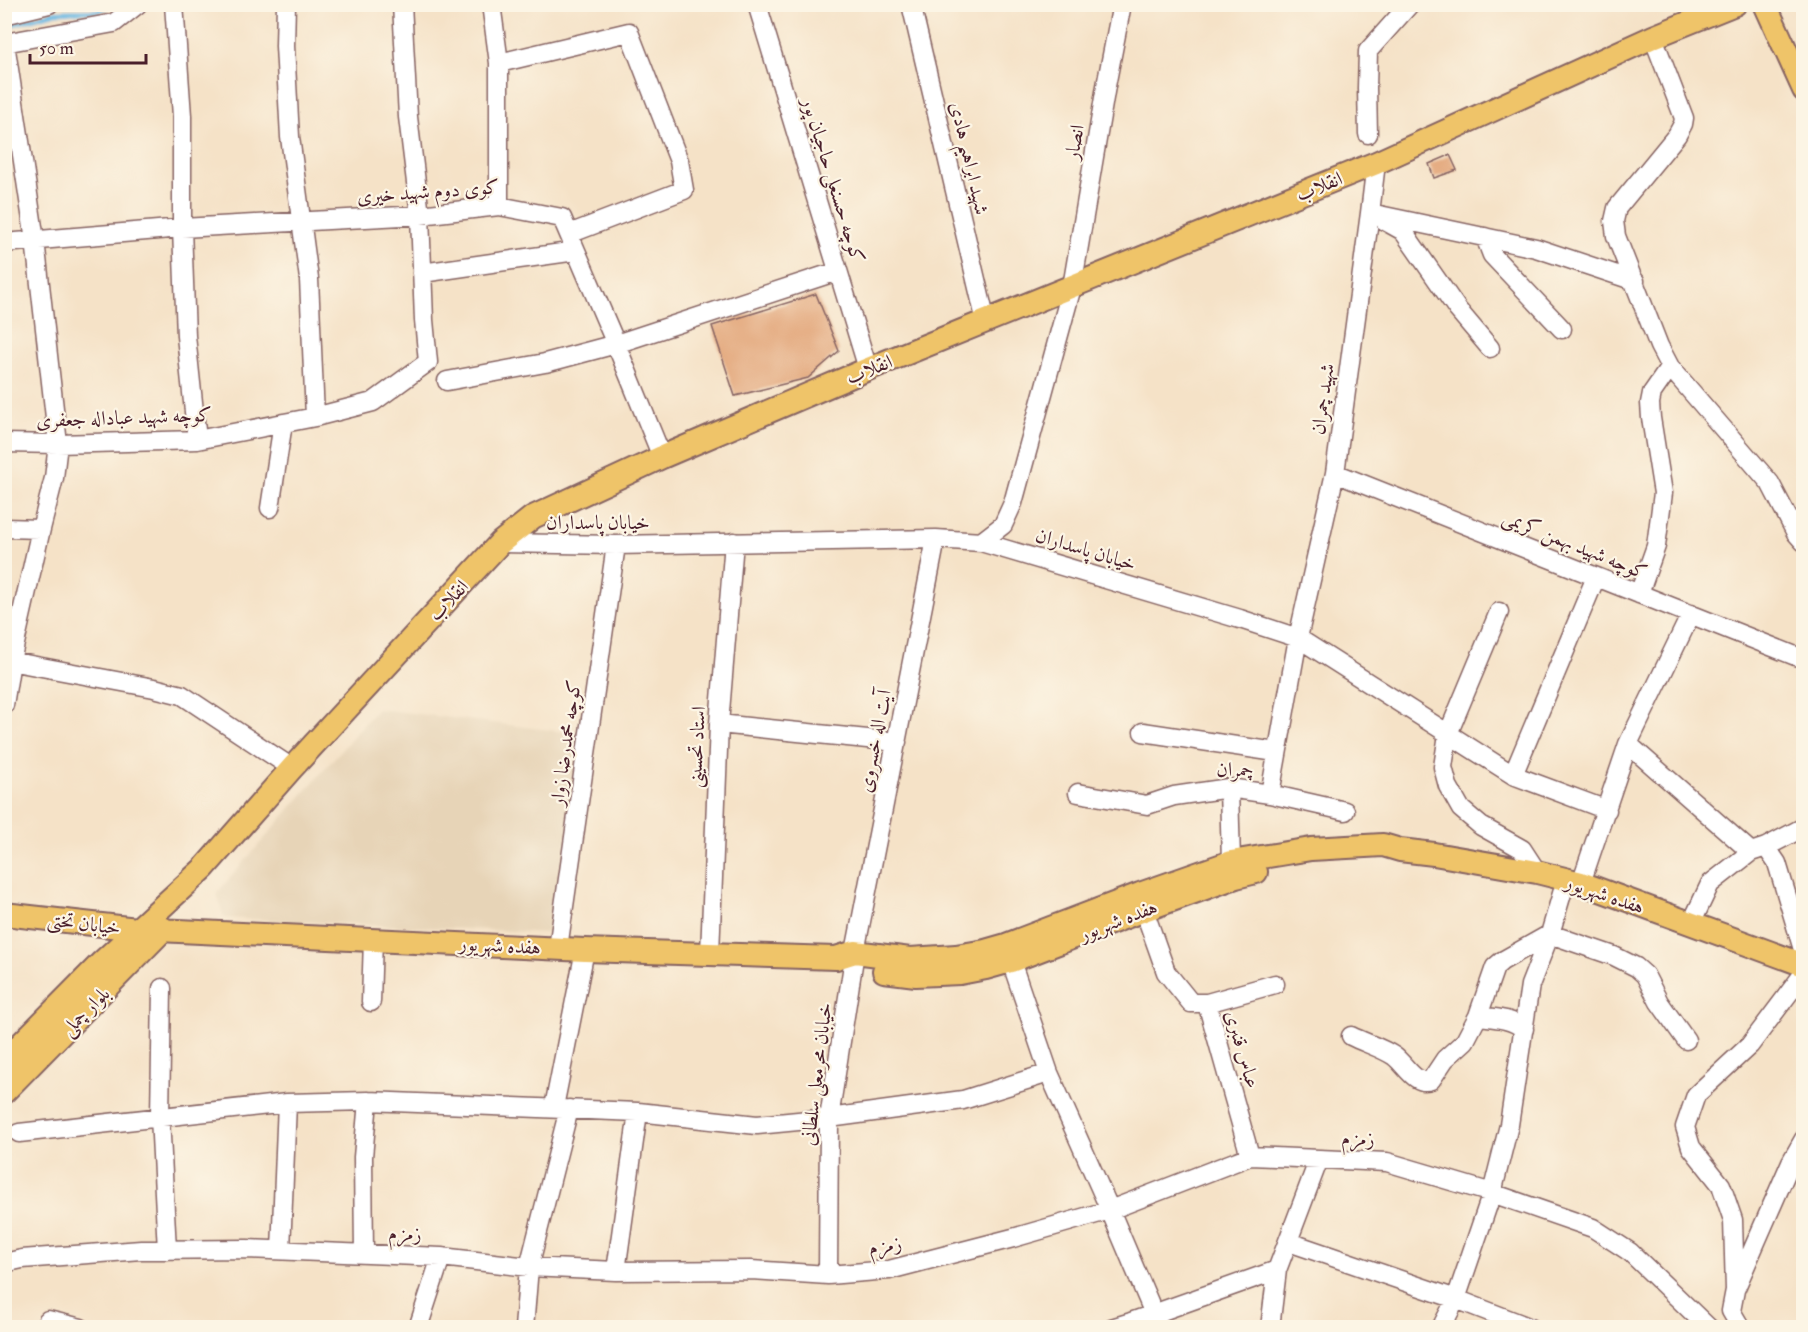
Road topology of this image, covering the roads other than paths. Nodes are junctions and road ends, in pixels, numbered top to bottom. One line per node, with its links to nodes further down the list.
1 (138, 4): 15 (street)
2 (174, 4): 24 (street)
3 (286, 4): 23 (street)
4 (402, 4): 22 (street, کوچه شهید عباداله جعفری)
5 (491, 4): 16 (street)
6 (757, 4): 29 (street, کوچه حسنعلی حاجیان پور)
7 (911, 4): 33 (street, شهید ابراهیم هادی)
8 (1122, 4): 32 (street, انصار)
9 (1410, 4): 18 (street)
10 (1735, 4): 14 (main road, انقلاب)
11 (1765, 4): 17 (main road)
12 (39, 5): 13 (street)
13 (4, 15)
14 (1653, 37): 19 (main road, انقلاب); 31 (street)
15 (5, 43): 26 (street)
16 (499, 63): 20 (street); 27 (street)
17 (1803, 90)
18 (1368, 134)
19 (1376, 163): 21 (street, شهید چمران); 32 (main road, انقلاب)
20 (499, 206): 22 (street, کوی دوم شهید خیری); 27 (street, کوی دوم شهید خیری)
21 (1370, 213): 25 (street); 36 (street); 46 (street, شهید چمران)
22 (420, 215): 23 (street, کوی دوم شهید خیری); 30 (street, کوچه شهید عباداله جعفری)
23 (303, 222): 24 (street, کوی دوم شهید خیری); 40 (street)
24 (182, 228): 26 (street, کوی دوم شهید خیری); 42 (street)
25 (1485, 237): 31 (street); 34 (street)
26 (34, 240): 28 (street, کوی دوم شهید خیری); 44 (street)
27 (572, 242): 30 (street); 35 (street, کوی دوم شهید خیری)
28 (4, 243)
29 (838, 271): 35 (street); 38 (street, کوچه حسنعلی حاجیان پور)
30 (422, 273): 40 (street, کوچه شهید عباداله جعفری)
31 (1635, 281): 37 (street)
32 (1072, 287): 33 (main road, انقلاب); 52 (street)
33 (986, 322): 38 (main road, انقلاب)
34 (1562, 329)
35 (616, 344): 39 (street); 45 (street, کوی دوم شهید خیری)
36 (1490, 348)
37 (1670, 367): 53 (street); 57 (street)
38 (868, 369): 45 (main road, انقلاب)
39 (447, 381)
40 (315, 417): 41 (street, کوچه شهید عباداله جعفری)
41 (283, 423): 42 (street, کوچه شهید عباداله جعفری); 47 (street)
42 (197, 440): 44 (street, کوچه شهید عباداله جعفری)
43 (4, 443): 44 (street, کوچه شهید عباداله جعفری)
44 (58, 444): 49 (street)
45 (662, 457): 54 (main road, انقلاب)
46 (1335, 473): 56 (street, کوچه شهید بهمن کریمی); 60 (street, شهید چمران)
47 (270, 508)
48 (4, 528): 49 (street)
49 (41, 529): 62 (street)
50 (936, 539): 51 (street, خیابان پاسداران); 52 (street, خیابان پاسداران); 67 (street, آیت اله خسروی)
51 (734, 542): 55 (street, خیابان پاسداران); 64 (street, استاد تحسینی)
52 (981, 542): 60 (street, خیابان پاسداران)
53 (1803, 542)
54 (500, 543): 55 (street, خیابان پاسداران); 70 (main road, انقلاب)
55 (616, 545): 90 (street, کوچه محمدرضا زوار)
56 (1596, 577): 57 (street, کوچه شهید بهمن کریمی); 71 (street)
57 (1639, 594): 59 (street, کوچه شهید بهمن کریمی)
58 (1499, 612): 66 (street)
59 (1691, 614): 61 (street, کوچه شهید بهمن کریمی); 68 (street)
60 (1298, 638): 66 (street, خیابان پاسداران); 69 (street, چمران)
61 (1798, 657)
62 (8, 660): 63 (street); 70 (street)
63 (4, 705)
64 (719, 724): 67 (street); 93 (street, استاد تحسینی)
65 (1143, 732): 69 (street)
66 (1448, 734): 71 (street, خیابان پاسداران); 81 (street)
67 (897, 742): 94 (street, آیت اله خسروی)
68 (1628, 744): 75 (street); 78 (street)
69 (1276, 752): 74 (street, چمران)
70 (292, 768): 86 (main road, انقلاب)
71 (1513, 775): 75 (street, خیابان پاسداران)
72 (1228, 788): 73 (street, چمران); 74 (street, چمران); 80 (street)
73 (1078, 793)
74 (1270, 794): 76 (street)
75 (1607, 810): 82 (street)
76 (1345, 811)
77 (1803, 827): 78 (street)
78 (1758, 849): 85 (street); 92 (street)
79 (1400, 850): 80 (main road, هفده شهریور); 81 (main road, هفده شهریور); 83 (main road, هفده شهریور)
80 (1231, 862): 94 (main road, هفده شهریور)
81 (1537, 872): 82 (main road, هفده شهریور)
82 (1573, 882): 85 (main road, هفده شهریور); 88 (street)
83 (1144, 910): 95 (main road, هفده شهریور); 101 (street, عباس قنبری)
84 (4, 914): 86 (main road, خیابان تختی)
85 (1691, 924): 96 (main road, هفده شهریور)
86 (137, 929): 87 (main road, خیابان تختی); 105 (main road, بلوار چملی)
87 (165, 929): 89 (main road, هفده شهریور); 109 (main road, بلوار چملی)
88 (1550, 934): 102 (street); 103 (street); 106 (street)
89 (373, 939): 90 (main road, هفده شهریور); 100 (street)
90 (558, 948): 91 (main road, هفده شهریور)
91 (585, 950): 93 (main road, هفده شهریور); 112 (street)
92 (1803, 953)
93 (710, 954): 94 (main road, هفده شهریور)
94 (848, 959): 95 (main road, هفده شهریور); 115 (street, خیابان محرمعلی سلطانی)
95 (1011, 961): 108 (street)
96 (1803, 965)
97 (1803, 973): 132 (street)
98 (1275, 984): 101 (street)
99 (162, 988): 114 (street)
100 (370, 1002)
101 (1207, 1003): 118 (street, عباس قنبری)
102 (1478, 1016): 103 (street); 104 (street)
103 (1524, 1029): 120 (street)
104 (1351, 1036)
105 (14, 1040): 107 (main road, بلوار چملی)
106 (1686, 1040)
107 (4, 1061)
108 (1049, 1073): 115 (street); 121 (street)
109 (4, 1092)
110 (368, 1101): 111 (street); 112 (street); 125 (street)
111 (287, 1103): 114 (street); 124 (street)
112 (561, 1108): 113 (street); 128 (street)
113 (638, 1112): 115 (street); 130 (street)
114 (160, 1117): 116 (street); 123 (street)
115 (829, 1118): 131 (street, خیابان محرمعلی سلطانی)
116 (19, 1134)
117 (1803, 1139): 132 (street)
118 (1250, 1156): 119 (street, زمزم); 121 (street, زمزم)
119 (1319, 1159): 120 (street, زمزم); 122 (street)
120 (1492, 1193): 133 (street); 143 (street, زمزم)
121 (1110, 1210): 131 (street, زمزم); 135 (street)
122 (1289, 1242): 129 (street); 133 (street)
123 (167, 1250): 124 (street, زمزم); 127 (street, زمزم)
124 (281, 1251): 125 (street, زمزم)
125 (364, 1254): 126 (street, زمزم)
126 (441, 1257): 128 (street, زمزم); 137 (street)
127 (4, 1263)
128 (530, 1268): 130 (street, زمزم); 138 (street)
129 (1277, 1270): 135 (street); 140 (street)
130 (616, 1272): 131 (street, زمزم)
131 (828, 1275)
132 (1735, 1290): 144 (street)
133 (1456, 1299): 141 (street); 142 (street)
134 (48, 1320): 136 (street)
135 (1157, 1320): 139 (street)
136 (81, 1328)
137 (418, 1328)
138 (524, 1328)
139 (1111, 1328)
140 (1270, 1328)
141 (1441, 1328)
142 (1531, 1328)
143 (1709, 1328)
144 (1741, 1328)

